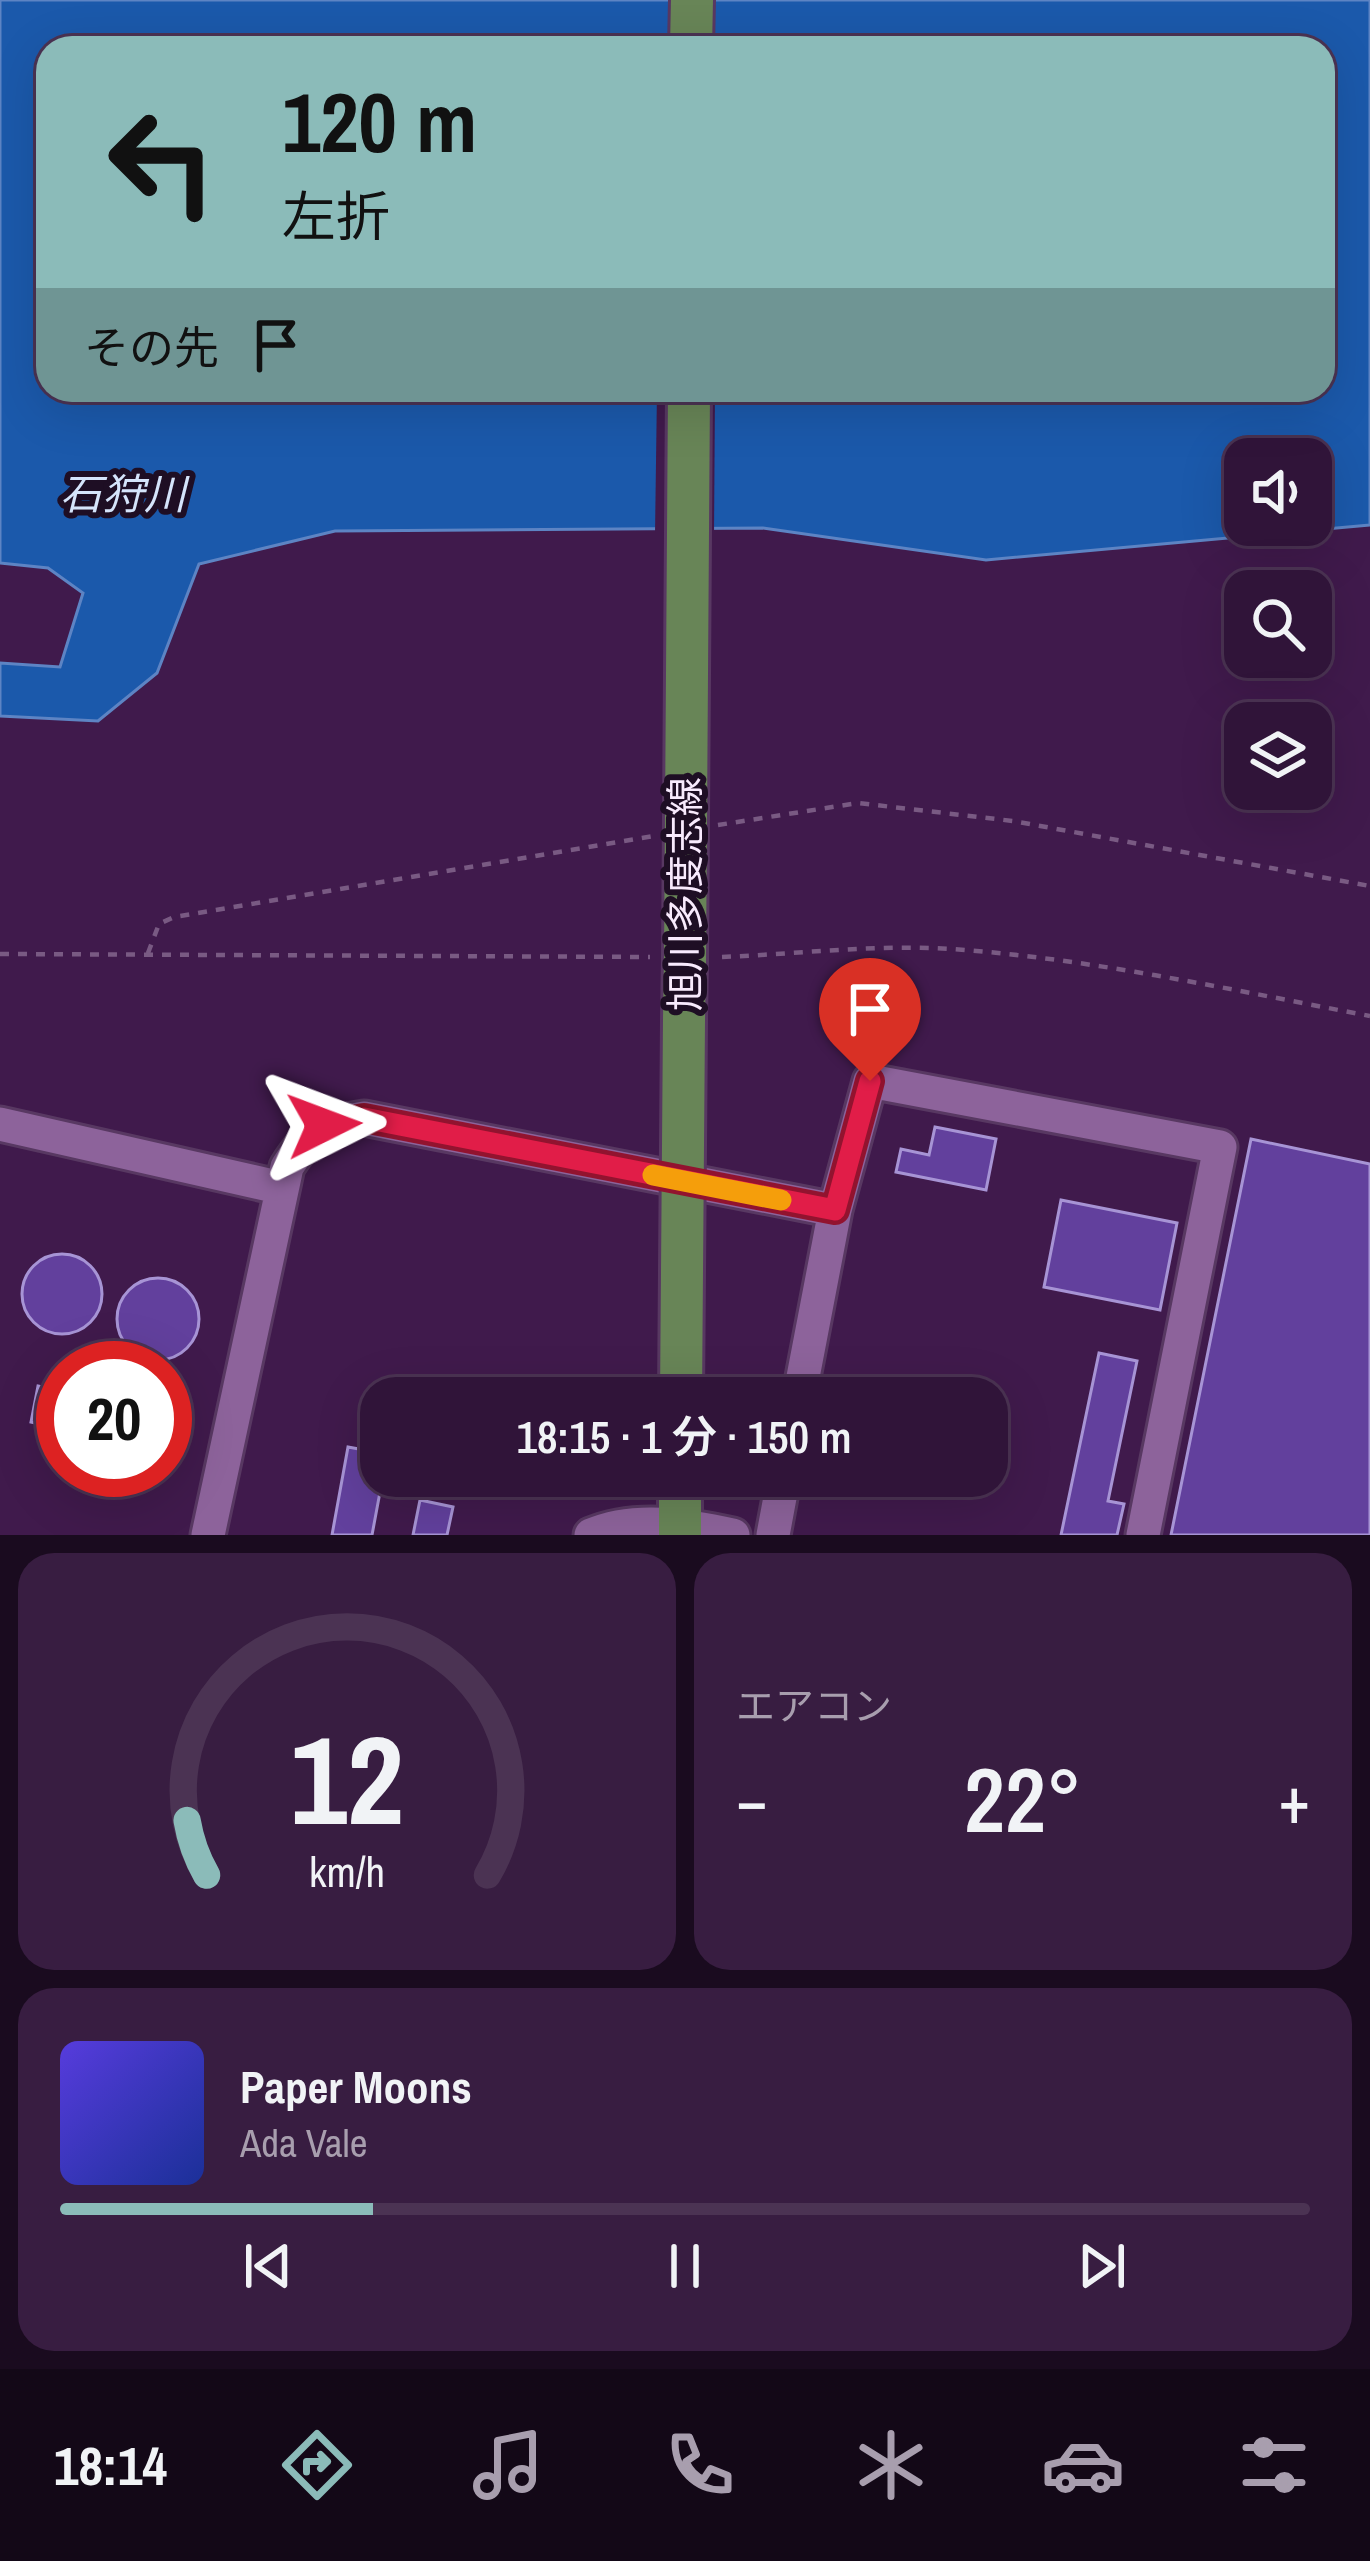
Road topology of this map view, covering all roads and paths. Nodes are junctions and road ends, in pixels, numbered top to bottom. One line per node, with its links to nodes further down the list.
1 (692, 0): 2 (main road)
2 (692, 36)
3 (689, 402): 9 (main road, 旭川多度志線, bridge)
4 (715, 826): 6 (path)
5 (668, 833): 7 (path)
6 (1370, 886)
7 (148, 952): 8 (path); 9 (path)
8 (0, 954)
9 (685, 959): 10 (path); 14 (main road, 旭川多度志線, bridge)
10 (1370, 1016)
11 (0, 1124): 12 (lane)
12 (282, 1188): 13 (lane); 18 (lane)
13 (835, 1210): 15 (lane); 22 (lane)
14 (681, 1377)
15 (803, 1377)
16 (780, 1497): 21 (lane)
17 (680, 1509): 19 (lane); 20 (lane)
18 (208, 1535)
19 (591, 1535)
20 (733, 1535)
21 (773, 1535)
22 (1143, 1535)

